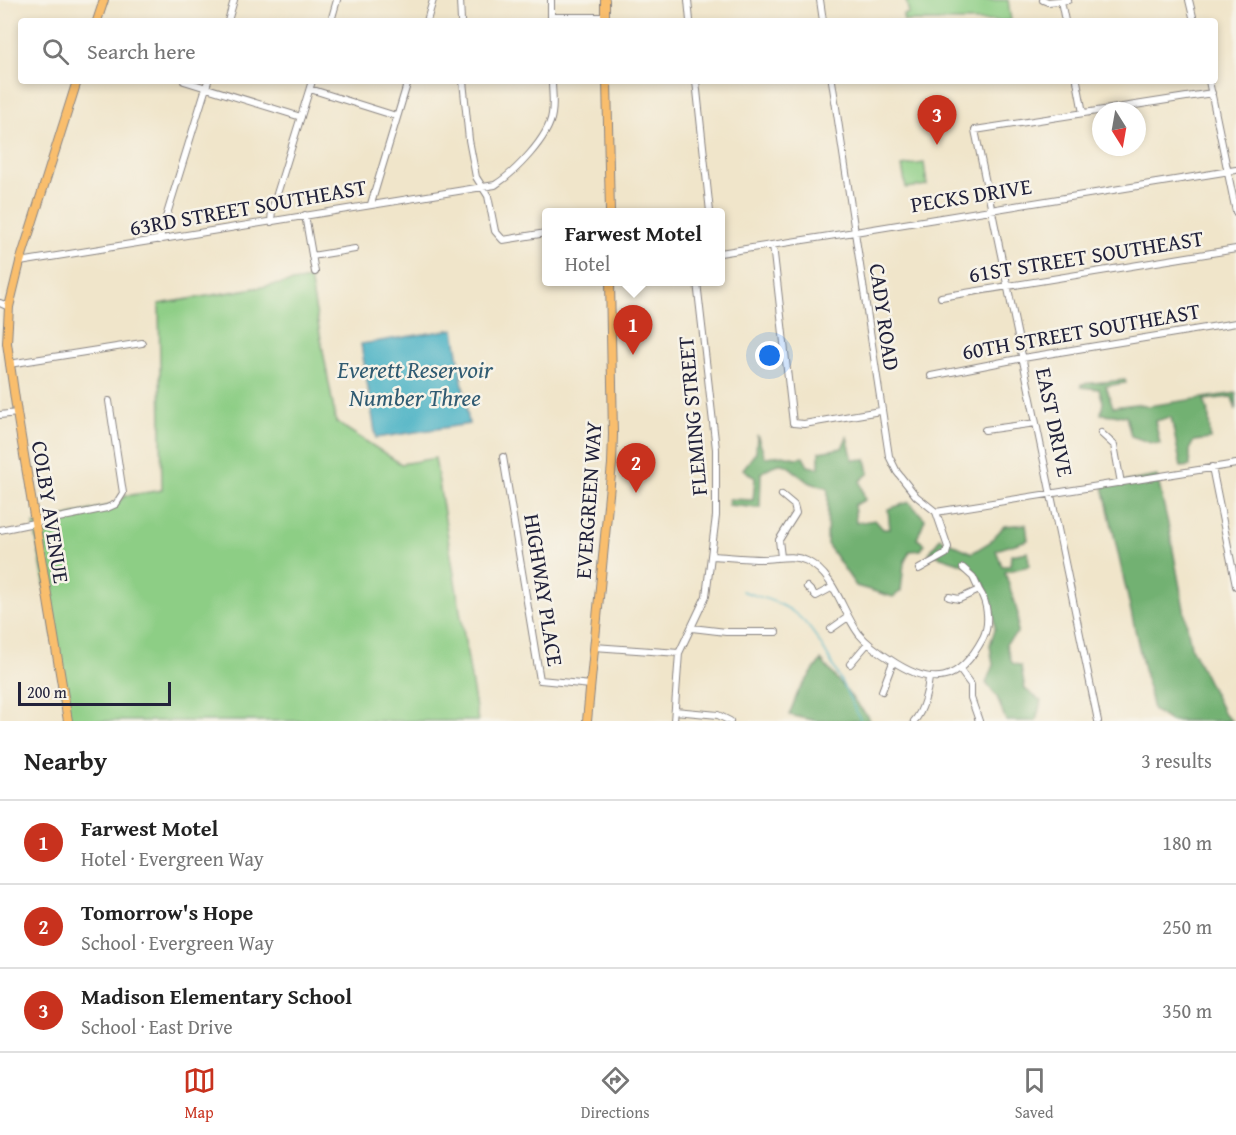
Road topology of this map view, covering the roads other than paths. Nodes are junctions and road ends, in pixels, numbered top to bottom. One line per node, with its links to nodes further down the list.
1 (104, 0): 13 (main road)
2 (234, 0): 14 (street)
3 (338, 0): 15 (street)
4 (433, 0): 16 (street)
5 (460, 0): 17 (street)
6 (551, 0): 18 (street)
7 (605, 0): 19 (main road)
8 (688, 0): 20 (street)
9 (820, 0): 21 (street)
10 (1043, 0): 12 (street)
11 (1189, 0): 23 (street)
12 (1064, 1): 22 (street)
13 (98, 18)
14 (229, 18)
15 (332, 18)
16 (427, 18)
17 (461, 18)
18 (551, 18)
19 (605, 18)
20 (690, 18)
21 (823, 18)
22 (1065, 18)
23 (1193, 18)
24 (76, 84): 60 (main road, COLBY AVENUE)
25 (193, 84): 36 (street)
26 (207, 84): 36 (street)
27 (311, 84): 37 (street)
28 (407, 84): 40 (street)
29 (463, 84): 44 (street)
30 (552, 84): 44 (street, 63RD STREET SOUTHEAST)
31 (607, 84): 46 (main road)
32 (696, 84): 47 (street)
33 (832, 84): 52 (street, CADY ROAD)
34 (1078, 84): 39 (street)
35 (1210, 84): 38 (street)
36 (206, 88): 41 (street); 54 (street)
37 (310, 89): 40 (street); 41 (street)
38 (1212, 93): 39 (street); 43 (street)
39 (1083, 113): 48 (street, EAST DRIVE)
40 (396, 116): 45 (street)
41 (301, 117): 51 (street)
42 (1236, 170): 43 (street, PECKS DRIVE)
43 (1228, 171): 48 (street, PECKS DRIVE); 49 (street)
44 (483, 186): 45 (street, 63RD STREET SOUTHEAST); 53 (street)
45 (371, 204): 50 (street, 63RD STREET SOUTHEAST)
46 (610, 208)
47 (709, 208)
48 (992, 209): 52 (street, PECKS DRIVE); 64 (street, EAST DRIVE)
49 (1236, 212)
50 (305, 215): 51 (street, 63RD STREET SOUTHEAST); 59 (street)
51 (271, 222): 54 (street, 63RD STREET SOUTHEAST)
52 (855, 232): 55 (street, PECKS DRIVE); 74 (street, CADY ROAD)
53 (542, 234)
54 (159, 240): 60 (street, 63RD STREET SOUTHEAST)
55 (773, 245): 58 (street, PECKS DRIVE); 74 (street)
56 (355, 249): 59 (street)
57 (1236, 249): 64 (street, 61ST STREET SOUTHEAST)
58 (725, 252)
59 (312, 256): 61 (street)
60 (20, 262): 67 (main road, COLBY AVENUE)
61 (315, 272)
62 (610, 286): 103 (main road, EVERGREEN WAY)
63 (698, 286): 89 (street, FLEMING STREET)
64 (1009, 287): 65 (street, 61ST STREET SOUTHEAST); 70 (street, EAST DRIVE)
65 (941, 297)
66 (0, 303): 67 (street)
67 (9, 307): 71 (main road, COLBY AVENUE)
68 (1236, 323): 70 (street, 60TH STREET SOUTHEAST)
69 (142, 343): 71 (street)
70 (1023, 358): 72 (street, 60TH STREET SOUTHEAST); 77 (street, EAST DRIVE)
71 (9, 364): 75 (main road, COLBY AVENUE)
72 (931, 376)
73 (110, 401): 87 (street)
74 (880, 411): 86 (street, CADY ROAD)
75 (16, 413): 76 (street); 87 (main road, COLBY AVENUE)
76 (0, 416)
77 (1036, 423): 78 (street); 85 (street, EAST DRIVE)
78 (985, 430)
79 (1101, 434): 83 (street)
80 (504, 457): 109 (street, HIGHWAY PLACE)
81 (1236, 464): 82 (street)
82 (1212, 467): 83 (street); 93 (street)
83 (1121, 483): 85 (street)
84 (782, 495): 90 (street)
85 (1051, 495): 86 (street); 118 (street, EAST DRIVE)
86 (936, 512): 92 (street)
87 (34, 524): 88 (street); 113 (main road, COLBY AVENUE)
88 (0, 530)
89 (712, 556): 90 (street); 99 (street, FLEMING STREET)
90 (781, 557): 95 (street)
91 (963, 568): 96 (street)
92 (919, 569)
93 (1236, 586)
94 (807, 587): 95 (street)
95 (833, 587): 98 (street)
96 (979, 590): 97 (street); 107 (street)
97 (949, 597)
98 (848, 617): 100 (street); 102 (street)
99 (692, 628): 101 (street); 104 (street, FLEMING STREET)
100 (831, 629)
101 (776, 632)
102 (868, 643): 105 (street); 106 (street)
103 (594, 647): 104 (street); 109 (main road, EVERGREEN WAY)
104 (679, 653): 111 (street, FLEMING STREET)
105 (893, 662): 108 (street); 110 (street)
106 (849, 664)
107 (960, 670): 108 (street); 117 (street)
108 (929, 678): 112 (street)
109 (591, 685): 114 (main road, EVERGREEN WAY)
110 (882, 692)
111 (675, 711): 115 (street, FLEMING STREET); 116 (street)
112 (918, 720)
113 (68, 721)
114 (587, 721)
115 (674, 721)
116 (730, 721)
117 (979, 721)
118 (1098, 721)

